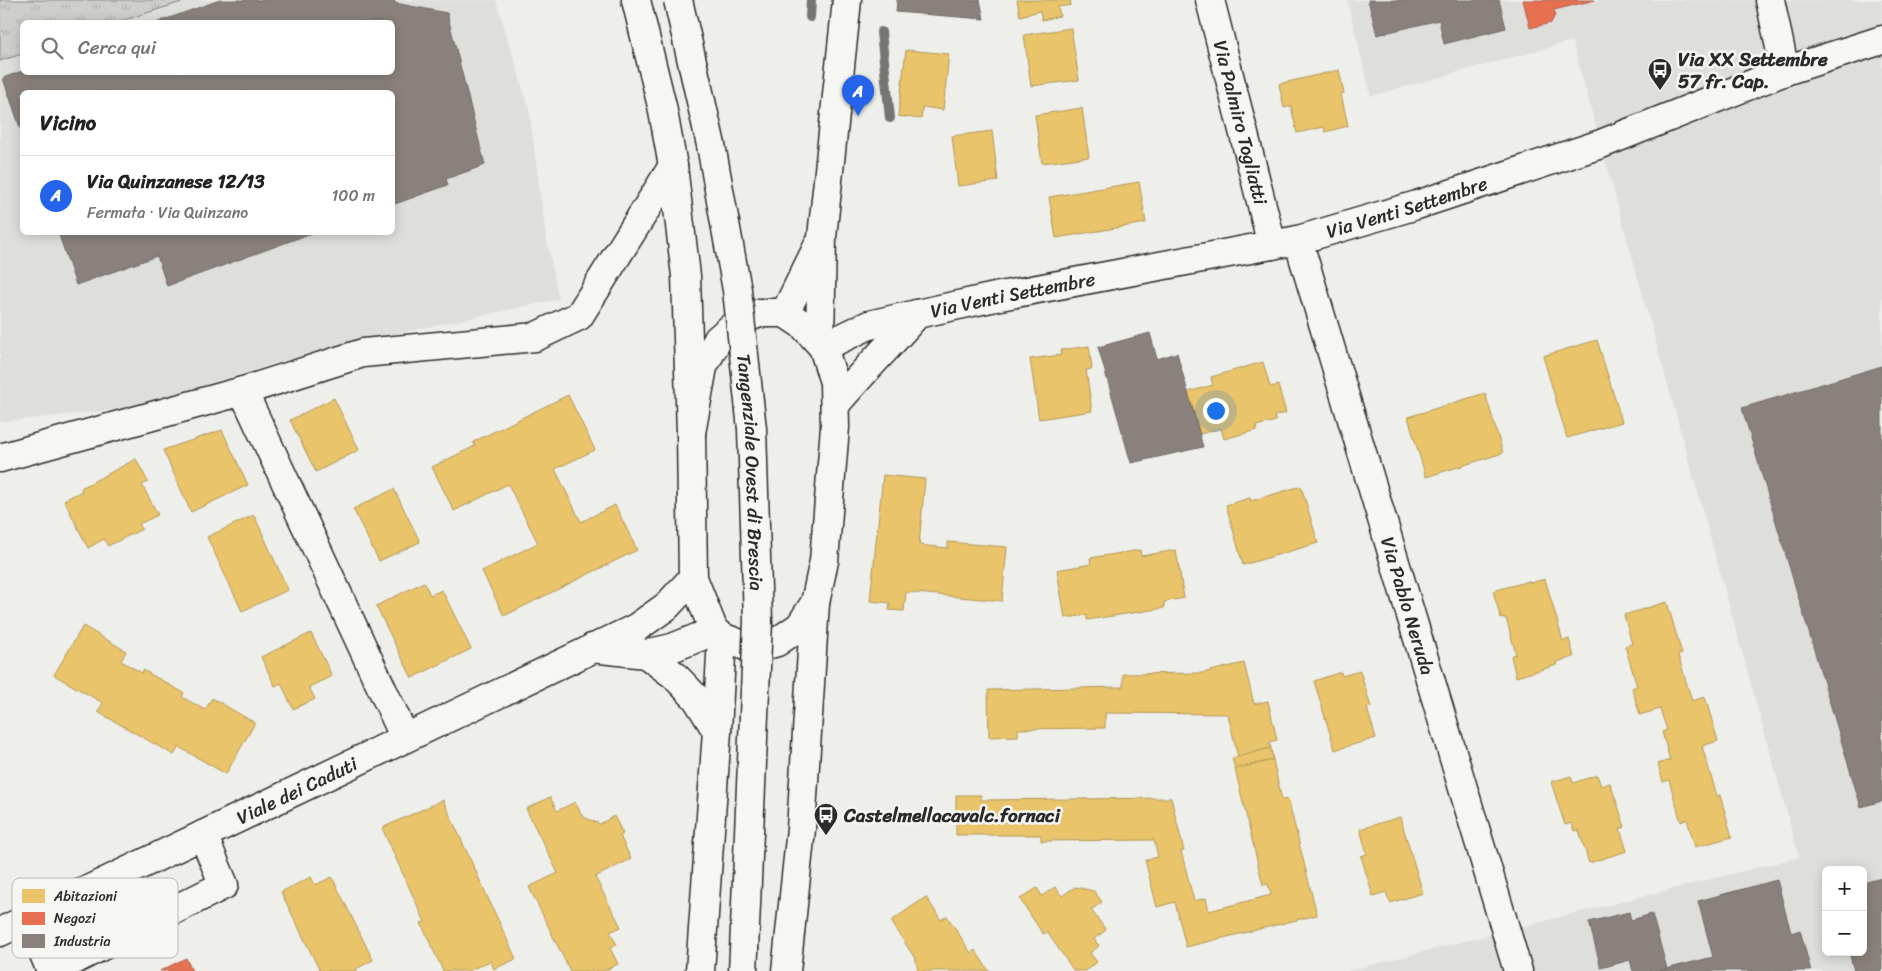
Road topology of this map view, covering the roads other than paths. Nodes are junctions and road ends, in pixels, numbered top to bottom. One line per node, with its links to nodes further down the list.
1 (636, 0): 8 (street)
2 (678, 0): 33 (street, Tangenziale Ovest di Brescia, bridge)
3 (847, 0): 9 (street)
4 (1210, 0): 11 (street, Via Palmiro Togliatti)
5 (1770, 0): 7 (street)
6 (1882, 40): 7 (street, Via Venti Settembre)
7 (1785, 70): 10 (street, Via Venti Settembre)
8 (673, 166): 15 (street); 17 (street)
9 (822, 238): 12 (street); 14 (street)
10 (1298, 240): 11 (street, Via Venti Settembre); 37 (street, Via Pablo Neruda)
11 (1272, 245): 13 (street, Via Venti Settembre)
12 (785, 313): 14 (street); 17 (street)
13 (917, 314): 14 (street, Via Venti Settembre); 16 (street, Via Venti Settembre)
14 (822, 345): 16 (street)
15 (243, 391): 18 (street); 25 (street)
16 (835, 406): 20 (street)
17 (691, 433): 19 (street)
18 (0, 458)
19 (693, 578): 21 (street); 22 (street, Viale dei Caduti)
20 (815, 603): 21 (street); 36 (street)
21 (718, 634): 23 (street); 24 (street)
22 (592, 648): 23 (street); 25 (street, Viale dei Caduti)
23 (646, 654): 24 (street)
24 (717, 731): 35 (street)
25 (405, 738): 26 (street, Viale dei Caduti)
26 (203, 835): 27 (street, Viale dei Caduti); 28 (street)
27 (113, 878)
28 (178, 908)
29 (12, 926): 30 (street, Viale dei Caduti)
30 (0, 932)
31 (46, 958): 34 (street)
32 (78, 958): 34 (street)
33 (743, 961)
34 (52, 971)
35 (700, 971)
36 (786, 971)
37 (1518, 971)

